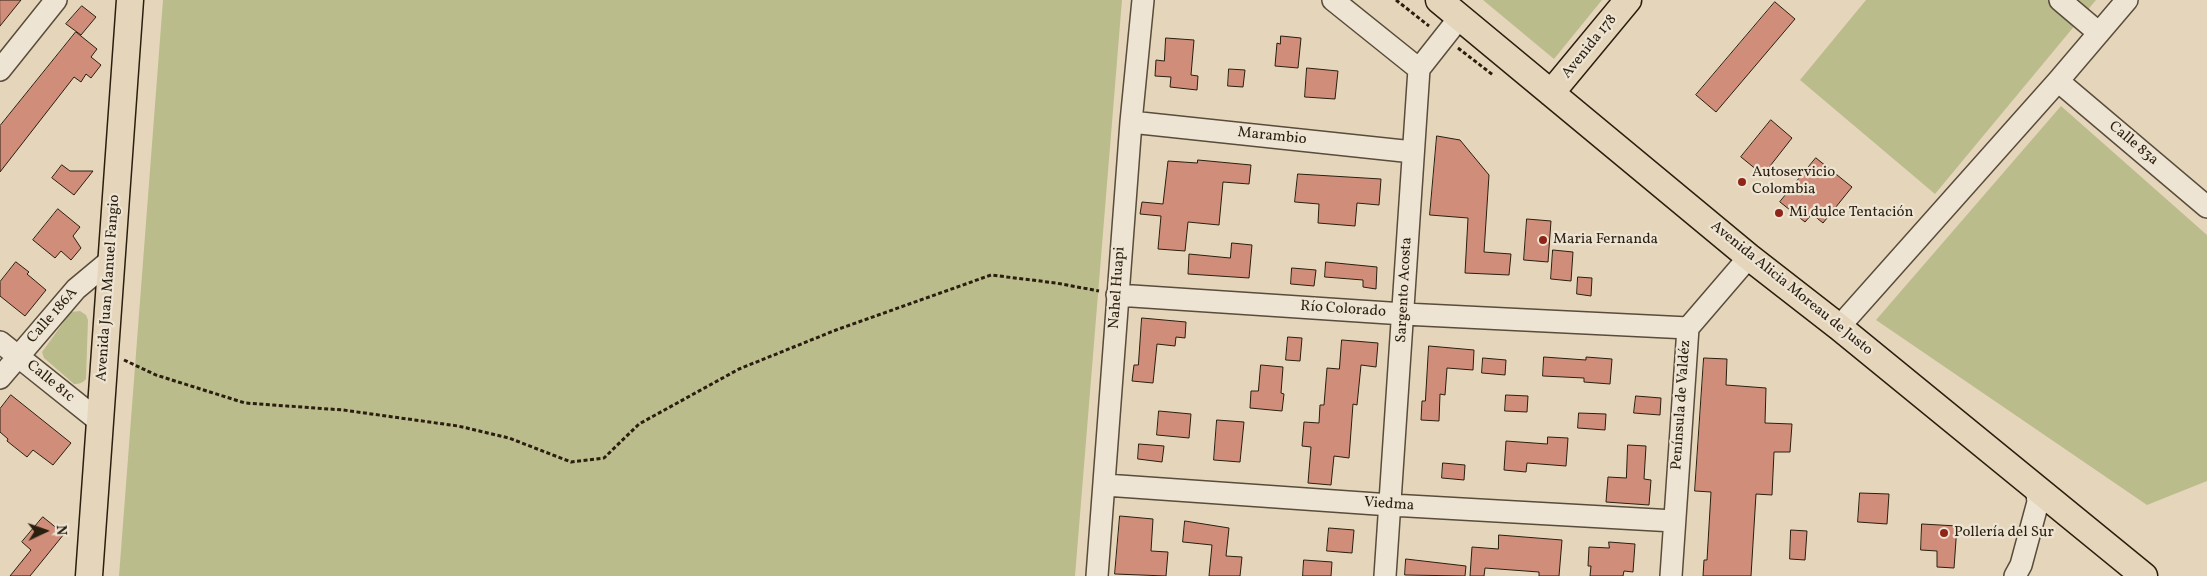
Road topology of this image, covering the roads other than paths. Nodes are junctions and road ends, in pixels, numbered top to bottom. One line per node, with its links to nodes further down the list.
1 (56, 0): 12 (street)
2 (130, 0): 19 (main road, Avenida Juan Manuel Fangio)
3 (1144, 0): 15 (street, Nahel Huapi)
4 (1333, 0): 11 (street)
5 (1439, 0): 9 (main road, Avenida Alicia Moreau de Justo)
6 (1628, 0): 14 (main road, Avenida 178)
7 (2060, 0): 10 (street)
8 (2127, 0): 10 (street)
9 (1460, 17): 11 (street); 14 (main road, Avenida Alicia Moreau de Justo)
10 (2099, 33): 13 (street)
11 (1419, 68): 16 (street, Sargento Acosta)
12 (0, 70)
13 (2058, 81): 17 (street, Calle 83a); 22 (street)
14 (1551, 93): 18 (main road, Avenida Alicia Moreau de Justo)
15 (1131, 122): 16 (street, Marambio); 20 (street, Nahel Huapi)
16 (1413, 152): 21 (street, Sargento Acosta)
17 (2207, 207)
18 (1749, 257): 22 (main road, Avenida Alicia Moreau de Justo); 23 (street, Península de Valdéz)
19 (112, 259): 25 (street, Calle 186A); 27 (main road, Avenida Juan Manuel Fangio)
20 (1117, 295): 21 (street, Río Colorado); 28 (street, Nahel Huapi)
21 (1404, 314): 23 (street, Río Colorado); 30 (street, Sargento Acosta)
22 (1839, 327): 29 (main road, Avenida Alicia Moreau de Justo)
23 (1688, 328): 31 (street, Península de Valdéz)
24 (0, 342): 25 (street, Calle 81c)
25 (18, 356): 26 (street, Calle 186A); 27 (street, Calle 81c)
26 (0, 378)
27 (100, 421): 33 (main road, Avenida Juan Manuel Fangio)
28 (1105, 485): 30 (street, Viedma); 34 (street, Nahel Huapi)
29 (2036, 486): 32 (street); 37 (main road, Avenida Alicia Moreau de Justo)
30 (1391, 505): 31 (street, Viedma); 35 (street, Sargento Acosta)
31 (1674, 521): 36 (street, Península de Valdéz)
32 (2020, 572)
33 (87, 574)
34 (1097, 576)
35 (1385, 576)
36 (1671, 576)
37 (2144, 576)

